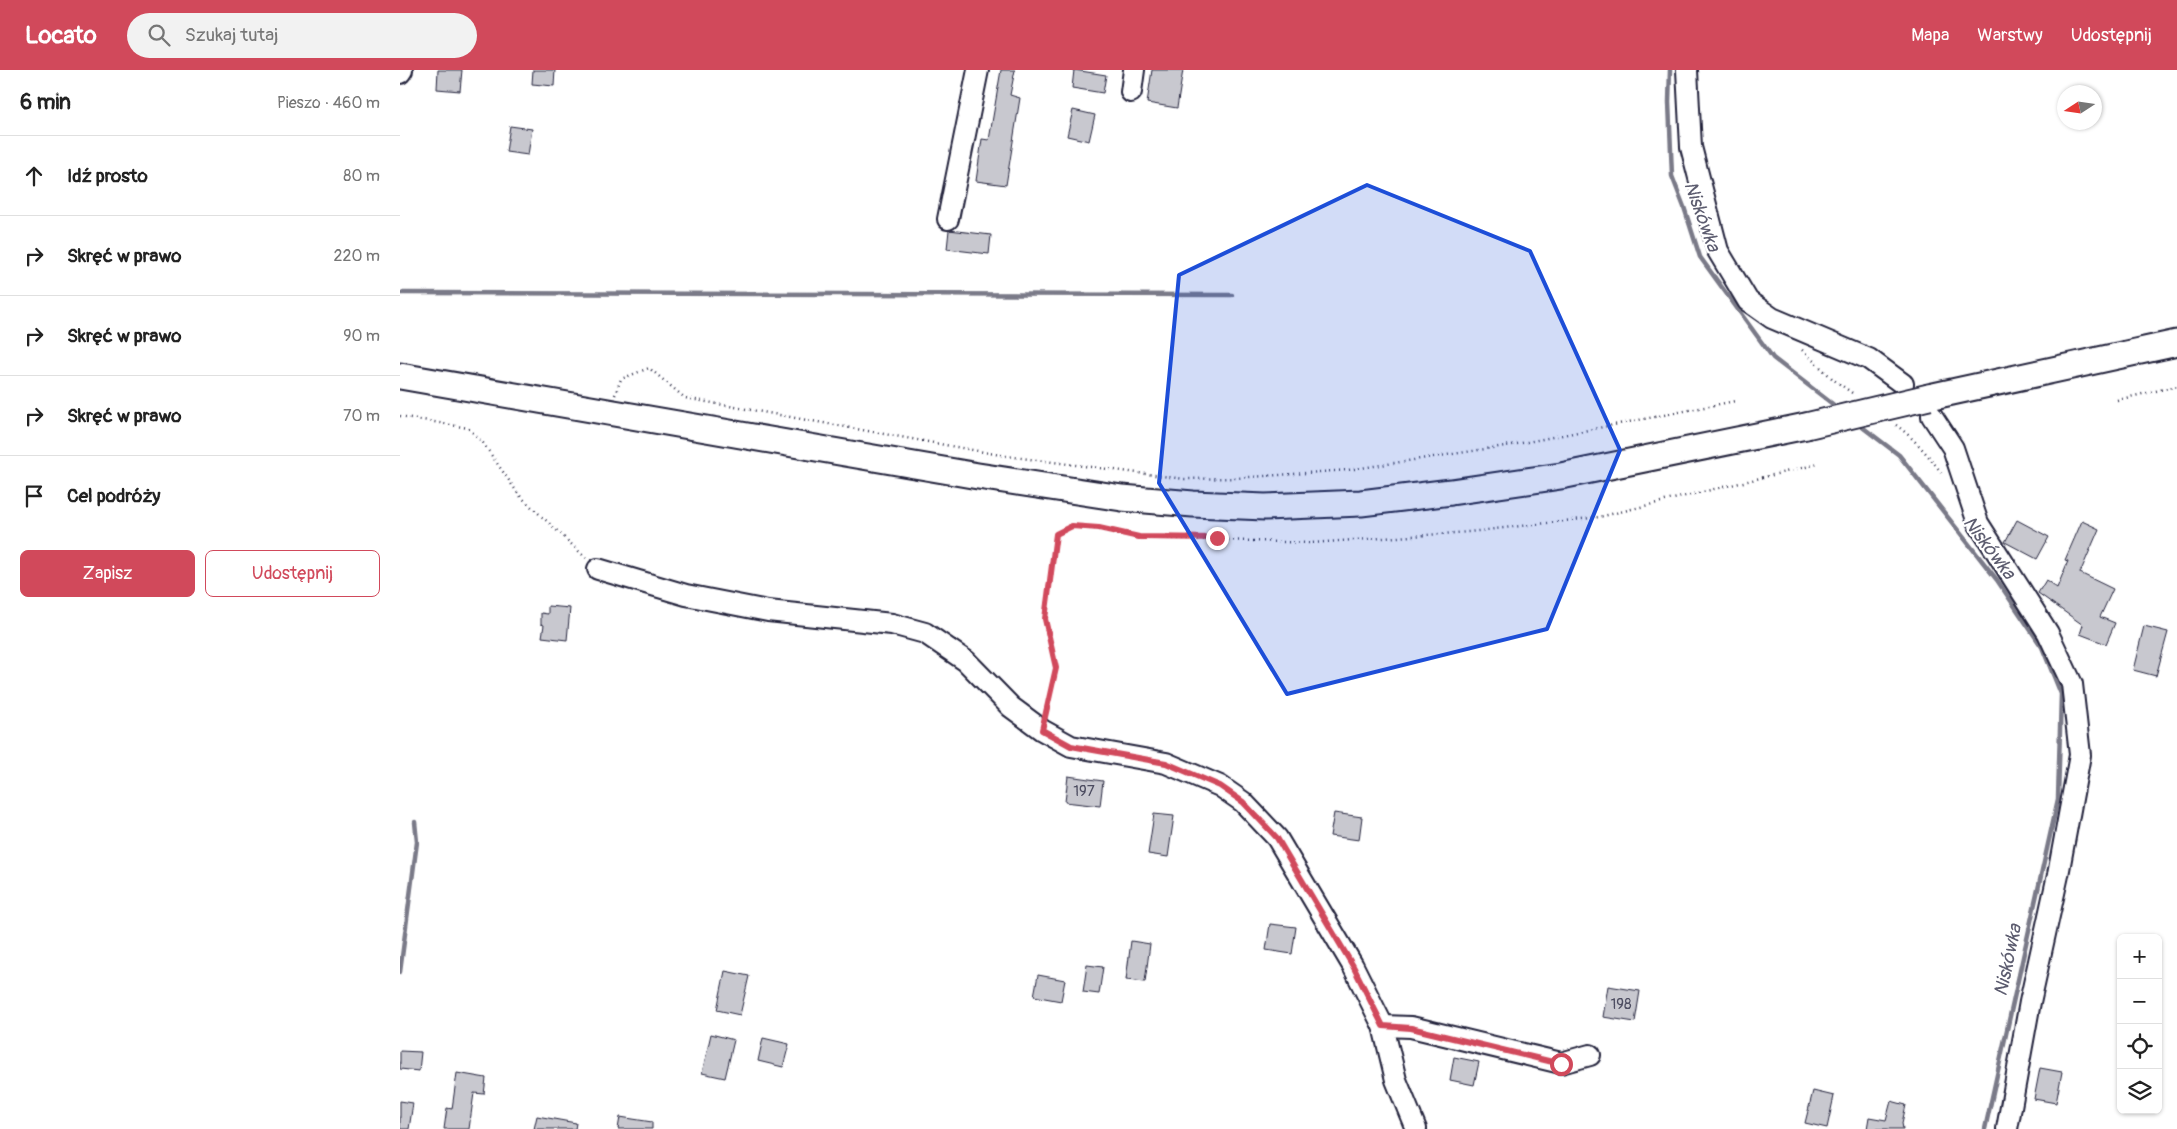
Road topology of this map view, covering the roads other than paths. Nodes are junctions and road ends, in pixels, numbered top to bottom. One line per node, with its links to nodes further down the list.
1 (978, 70): 5 (street)
2 (1134, 70): 4 (street)
3 (1687, 70): 8 (street)
4 (1131, 92)
5 (948, 219)
6 (2177, 343): 9 (main road)
7 (400, 376): 9 (main road, bridge)
8 (1903, 384)
9 (1930, 406): 14 (street)
10 (598, 569): 11 (street)
11 (1383, 1026): 12 (street); 13 (street)
12 (1590, 1055)
13 (1416, 1129)
14 (2007, 1129)

